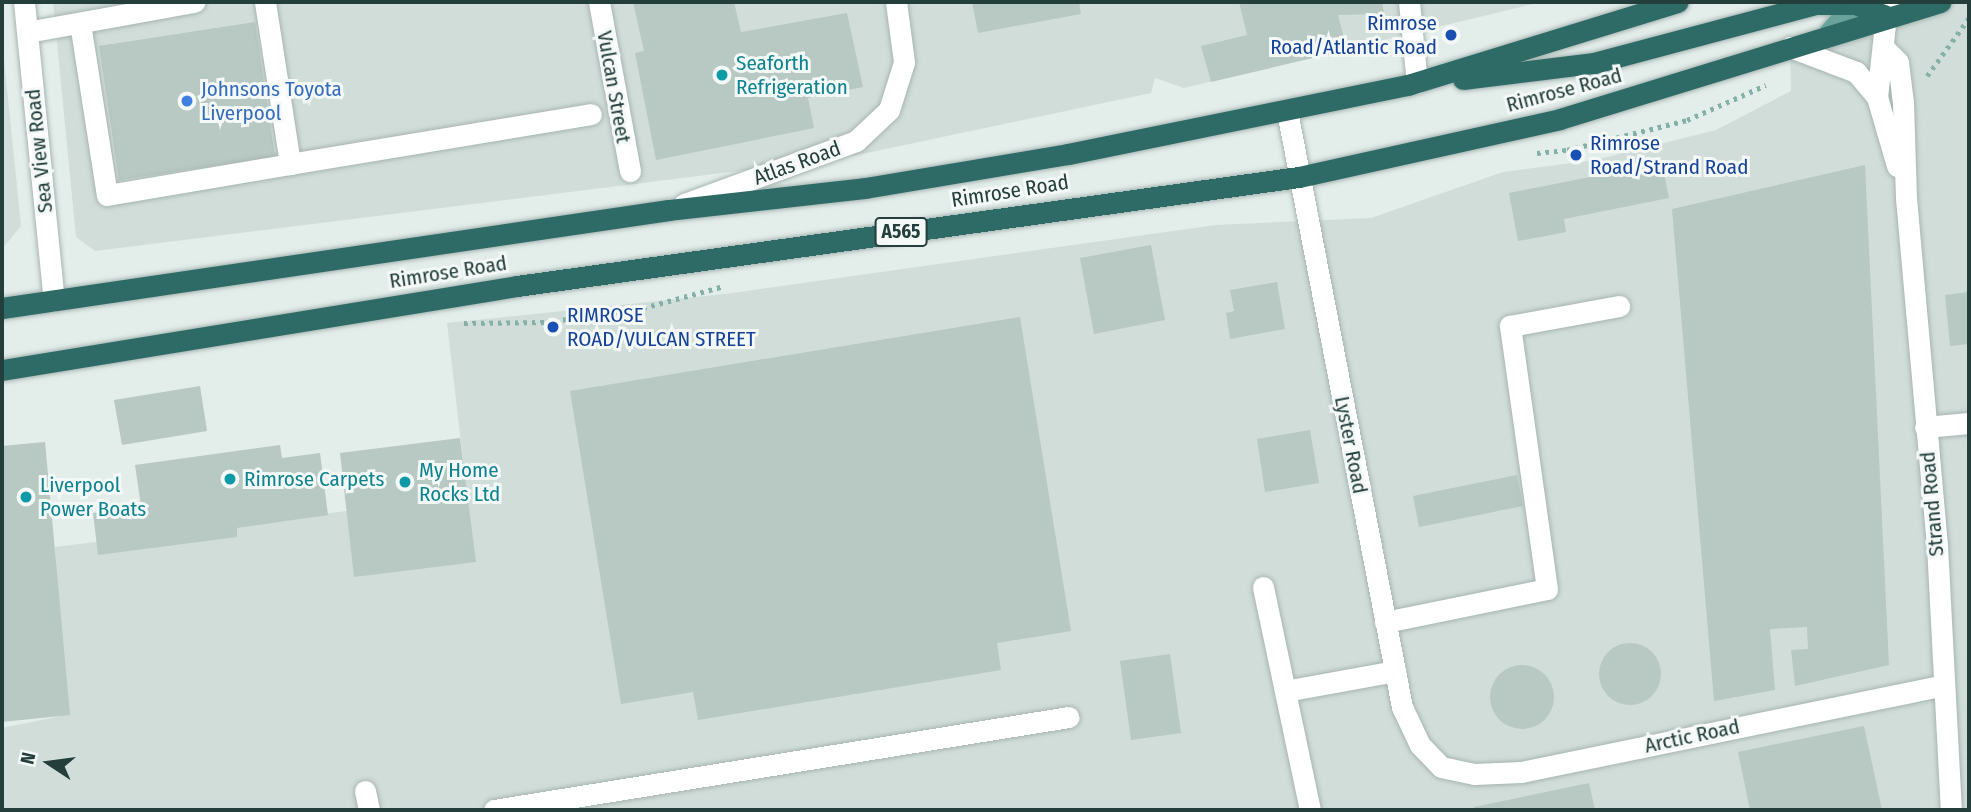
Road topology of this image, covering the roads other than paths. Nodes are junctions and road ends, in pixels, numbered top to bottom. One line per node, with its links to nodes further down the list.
1 (194, 2): 11 (street)
2 (265, 2): 19 (street)
3 (598, 2): 20 (street, Vulcan Street)
4 (896, 2): 23 (street, Atlas Road)
5 (1678, 2): 15 (highway, Rimrose Road / A565)
6 (1940, 2): 8 (highway, A565)
7 (1856, 3): 8 (highway); 12 (main road); 15 (highway)
8 (1889, 9): 12 (highway, Rimrose Road / A565); 14 (street, Strand Road)
9 (1410, 11): 15 (street)
10 (26, 16): 11 (street); 24 (street, Sea View Road)
11 (80, 23): 19 (street)
12 (1828, 34): 13 (highway, Rimrose Road / A565)
13 (1790, 47): 16 (street, Strand Road); 21 (highway, Rimrose Road / A565)
14 (1885, 49): 16 (street, Strand Road); 22 (street, Strand Road)
15 (1413, 84): 17 (highway, Rimrose Road / A565)
16 (1877, 97): 22 (street, Strand Road)
17 (1287, 111): 21 (street, Lyster Road); 23 (highway, Rimrose Road / A565)
18 (591, 114): 19 (street)
19 (290, 164)
20 (630, 172)
21 (1298, 177): 27 (highway, Rimrose Road / A565); 31 (street, Lyster Road)
22 (1906, 198): 29 (street, Strand Road)
23 (669, 210): 24 (highway, Rimrose Road / A565)
24 (54, 300): 26 (highway, Rimrose Road / A565)
25 (1619, 306): 31 (street)
26 (2, 308)
27 (2, 370)
28 (1969, 423): 29 (street)
29 (1925, 427): 33 (street, Strand Road)
30 (1263, 587): 34 (street)
31 (1385, 622): 32 (street, Lyster Road)
32 (1395, 671): 34 (street); 36 (street, Lyster Road)
33 (1943, 685): 36 (street, Arctic Road); 39 (street, Strand Road)
34 (1285, 691): 38 (street)
35 (1069, 717): 37 (street)
36 (1441, 767)
37 (494, 810)
38 (1310, 810)
39 (1951, 810)

